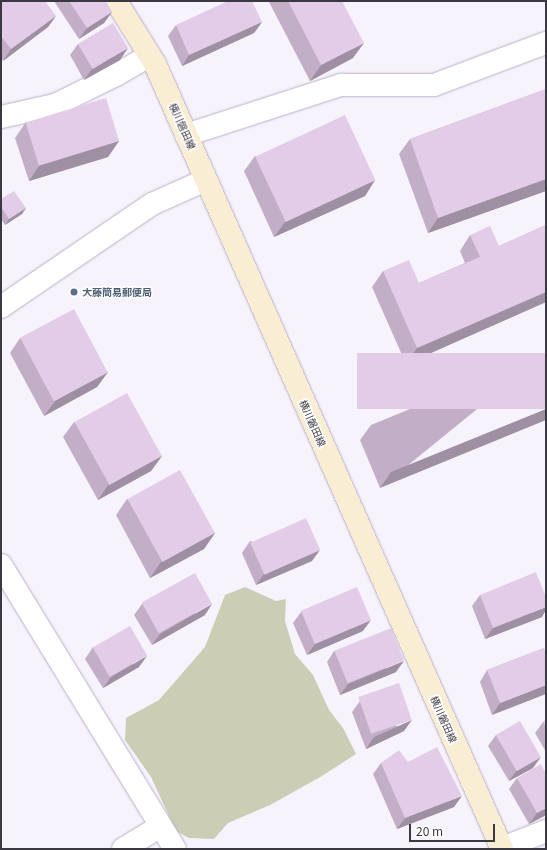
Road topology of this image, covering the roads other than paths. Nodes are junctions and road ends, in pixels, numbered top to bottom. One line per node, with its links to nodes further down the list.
1 (116, 1): 3 (main road, 横川磐田線)
2 (546, 42): 5 (street)
3 (150, 55): 4 (street); 5 (main road, 横川磐田線)
4 (1, 117)
5 (186, 135): 6 (main road, 横川磐田線)
6 (206, 180): 7 (street); 13 (main road, 横川磐田線)
7 (1, 307)
8 (1, 565): 9 (street)
9 (161, 826): 11 (street); 12 (street)
10 (546, 831): 13 (street)
11 (123, 849)
12 (175, 849)
13 (502, 849)

